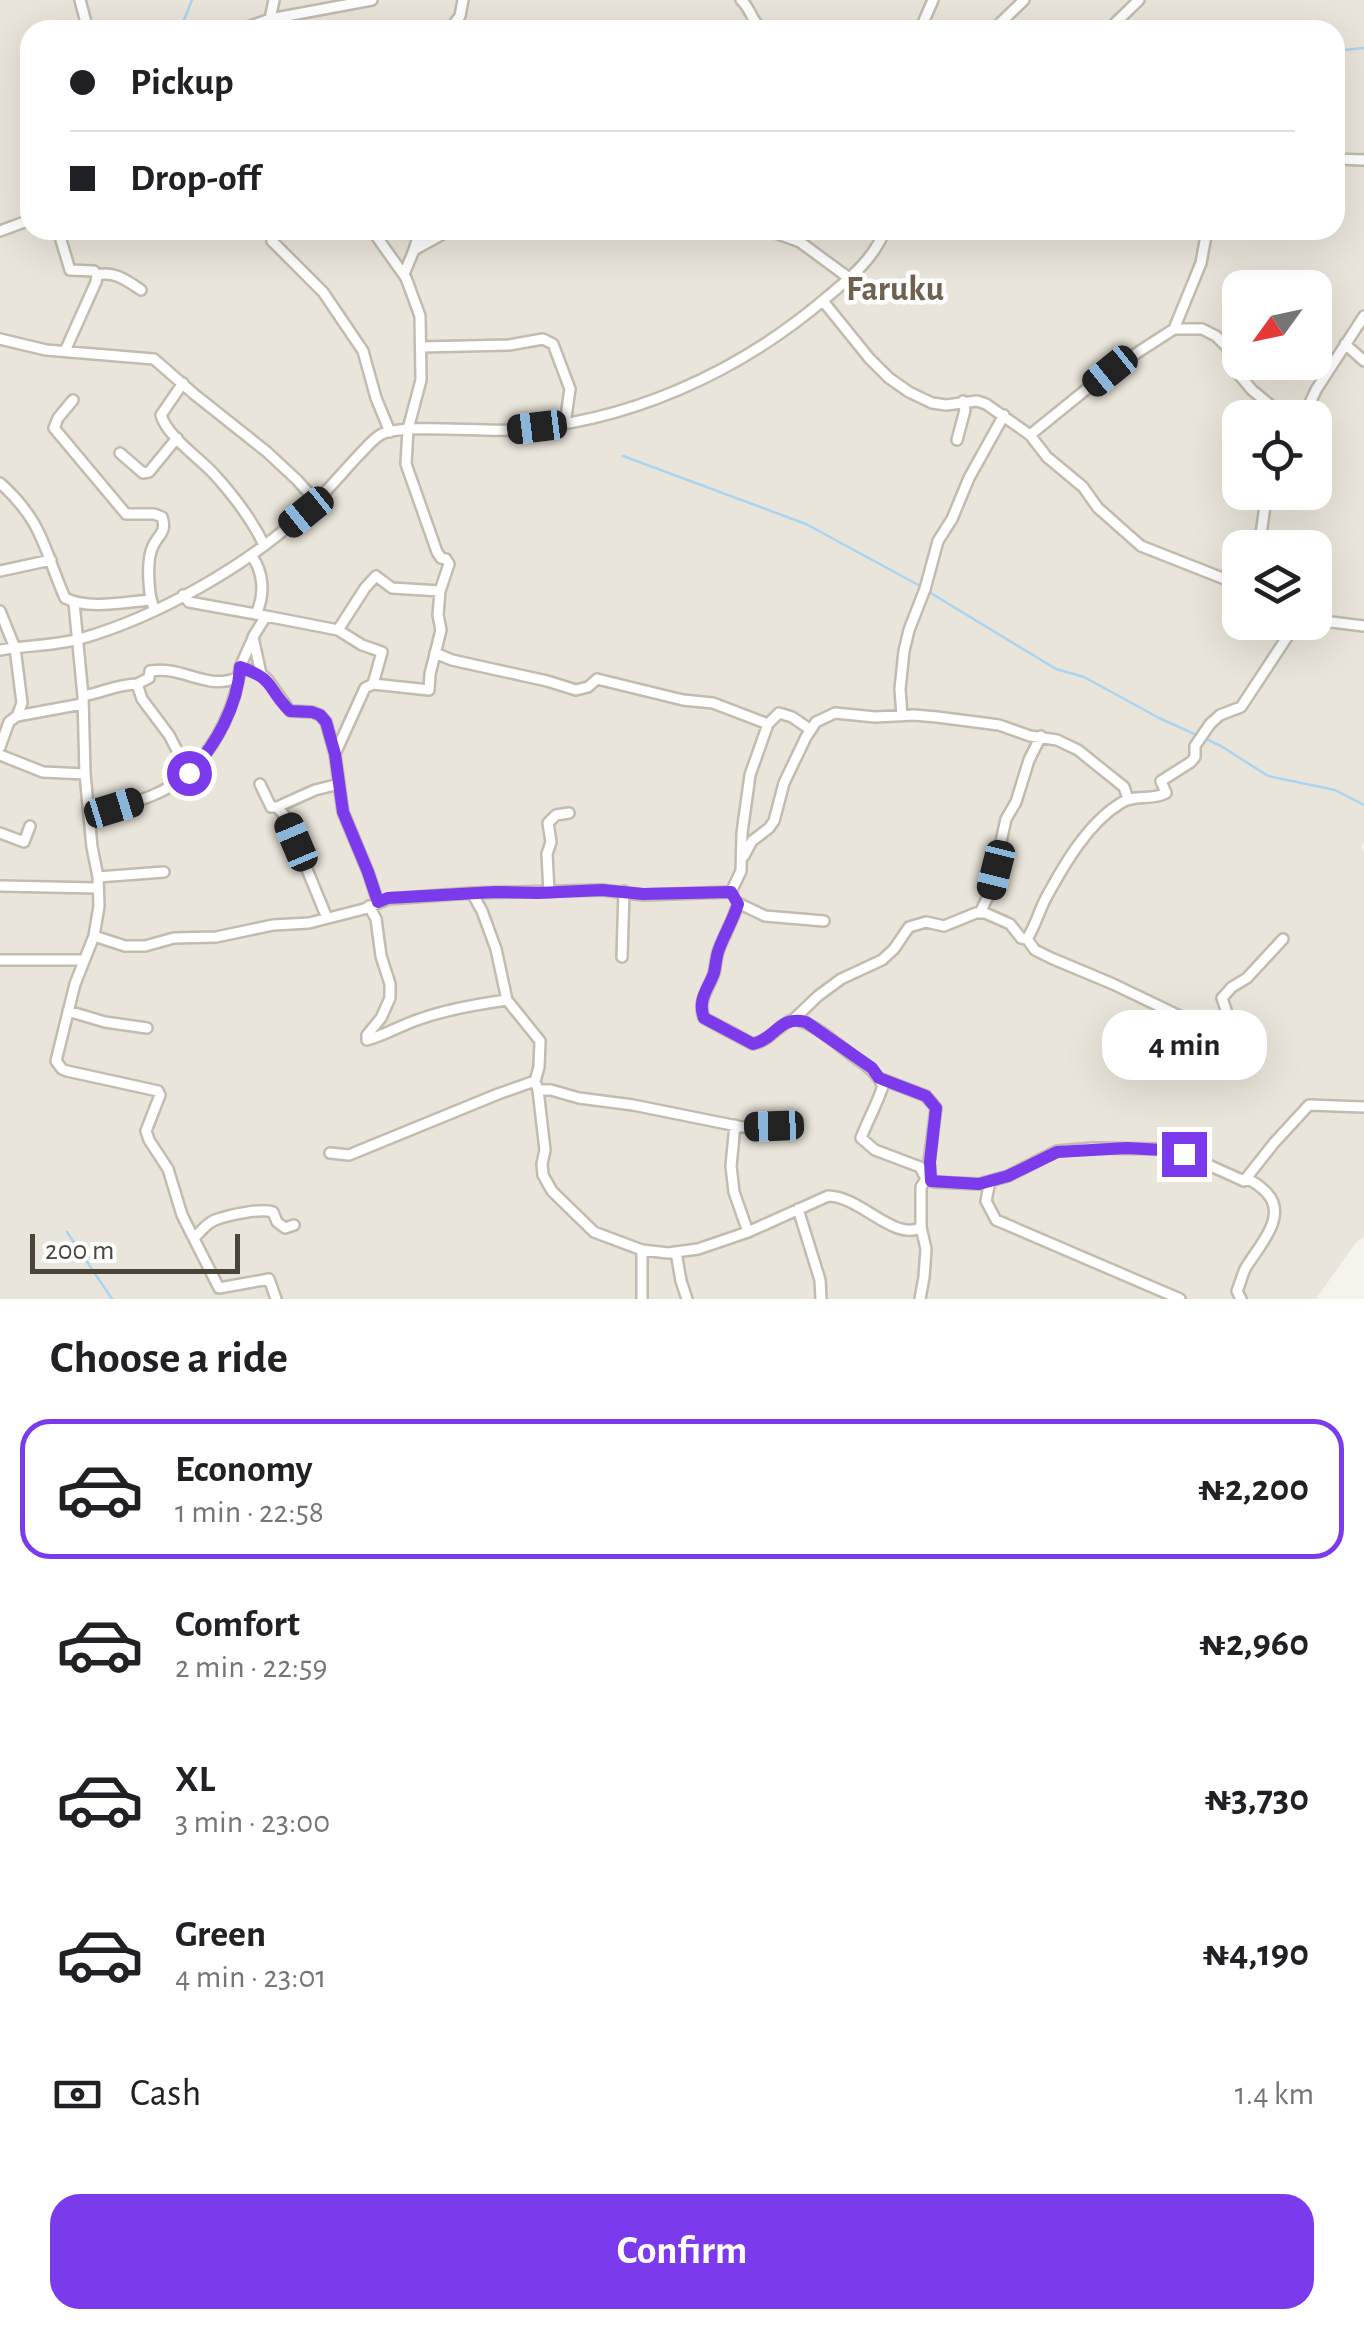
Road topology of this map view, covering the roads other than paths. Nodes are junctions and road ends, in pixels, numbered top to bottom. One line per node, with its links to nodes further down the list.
1 (274, 0): 5 (street)
2 (372, 0): 5 (street)
3 (1024, 0): 6 (street)
4 (1139, 0): 7 (street)
5 (270, 19)
6 (1003, 20)
7 (1118, 20)
8 (61, 240): 18 (street)
9 (272, 240): 37 (street)
10 (379, 240): 17 (street)
11 (417, 240): 16 (street)
12 (432, 240): 16 (street)
13 (794, 240): 19 (street)
14 (879, 240): 19 (street)
15 (1205, 240): 23 (street)
16 (414, 250): 17 (street)
17 (404, 274): 26 (street)
18 (97, 275): 20 (street); 27 (street)
19 (849, 278): 21 (street)
20 (141, 290)
21 (823, 300): 33 (street); 35 (street)
22 (1364, 316): 25 (street)
23 (1174, 329): 31 (street); 38 (street)
24 (0, 339): 27 (street)
25 (1345, 344): 28 (street); 32 (street)
26 (421, 347): 35 (street); 36 (street)
27 (65, 352): 29 (street)
28 (1364, 361)
29 (183, 384): 39 (street); 43 (street)
30 (72, 400): 52 (street)
31 (1266, 400)
32 (1311, 400)
33 (963, 401): 34 (street); 40 (street)
34 (1004, 415): 38 (street); 69 (street)
35 (565, 424): 36 (street)
36 (408, 428): 37 (street); 49 (street)
37 (390, 432): 43 (street)
38 (1030, 435): 48 (street)
39 (177, 438): 41 (street); 44 (street)
40 (956, 440)
41 (120, 453)
42 (0, 482): 46 (street)
43 (316, 501): 44 (street)
44 (264, 545): 45 (street)
45 (251, 556): 50 (street); 54 (street)
46 (51, 560): 47 (street); 51 (street)
47 (0, 571)
48 (1222, 577)
49 (440, 591): 57 (street); 63 (street)
50 (184, 595): 52 (street); 54 (street)
51 (74, 603): 52 (street); 59 (street)
52 (152, 605): 59 (street)
53 (0, 610): 61 (street)
54 (261, 615): 57 (street); 58 (street)
55 (1332, 622): 56 (street)
56 (1364, 626)
57 (338, 630): 67 (street)
58 (253, 637): 64 (street); 65 (street)
59 (78, 640): 61 (street); 68 (street)
60 (1287, 640): 80 (street)
61 (14, 648): 62 (street); 70 (street)
62 (0, 650)
63 (435, 652): 67 (street); 71 (street)
64 (239, 672): 65 (street); 66 (street); 76 (street)
65 (260, 674): 75 (street)
66 (137, 684): 68 (street); 76 (street)
67 (374, 684): 75 (street)
68 (82, 700): 70 (street); 77 (street)
69 (902, 716): 72 (street); 73 (street)
70 (9, 720): 74 (street)
71 (768, 724): 72 (street); 86 (street)
72 (811, 730): 86 (street)
73 (1041, 736): 80 (street); 96 (street)
74 (0, 751): 77 (street)
75 (335, 754): 79 (street)
76 (189, 773): 83 (street)
77 (85, 774): 83 (street)
78 (260, 784): 81 (street)
79 (339, 784): 81 (street); 94 (street)
80 (1128, 799): 100 (street)
81 (277, 807): 97 (street)
82 (570, 813): 91 (street)
83 (90, 816): 88 (street)
84 (30, 826): 85 (street)
85 (0, 833)
86 (741, 862): 92 (street)
87 (164, 872): 88 (street)
88 (97, 882): 89 (street); 99 (street)
89 (0, 886)
90 (624, 891): 91 (street); 92 (street); 102 (street)
91 (548, 892): 93 (street)
92 (731, 892): 95 (street)
93 (472, 893): 94 (street); 105 (street)
94 (373, 904): 97 (street); 105 (street)
95 (738, 904): 98 (street); 107 (street)
96 (980, 913): 100 (street); 107 (street)
97 (327, 918): 99 (street)
98 (824, 921)
99 (94, 936): 104 (street)
100 (1026, 939): 101 (street)
101 (1283, 940)
102 (622, 958)
103 (0, 960): 104 (street)
104 (84, 960): 106 (street)
105 (507, 1000): 110 (street)
106 (68, 1011): 108 (street); 122 (street)
107 (794, 1018): 109 (street)
108 (147, 1028)
109 (879, 1078): 116 (street); 116 (street)
110 (536, 1086): 112 (street); 114 (street); 123 (street)
111 (1364, 1107): 115 (street)
112 (735, 1125): 113 (street); 121 (street)
113 (774, 1126)
114 (330, 1153)
115 (1247, 1179): 117 (street); 131 (street)
116 (928, 1180): 117 (street); 120 (street)
117 (990, 1181): 130 (street)
118 (798, 1209): 120 (street); 121 (street); 128 (street)
119 (294, 1224): 122 (street)
120 (921, 1227): 129 (street)
121 (748, 1232): 124 (street)
122 (192, 1235): 125 (street)
123 (642, 1250): 124 (street); 126 (street)
124 (676, 1252): 127 (street)
125 (276, 1299)
126 (642, 1299)
127 (688, 1299)
128 (821, 1299)
129 (920, 1299)
130 (1180, 1299)
131 (1240, 1299)

